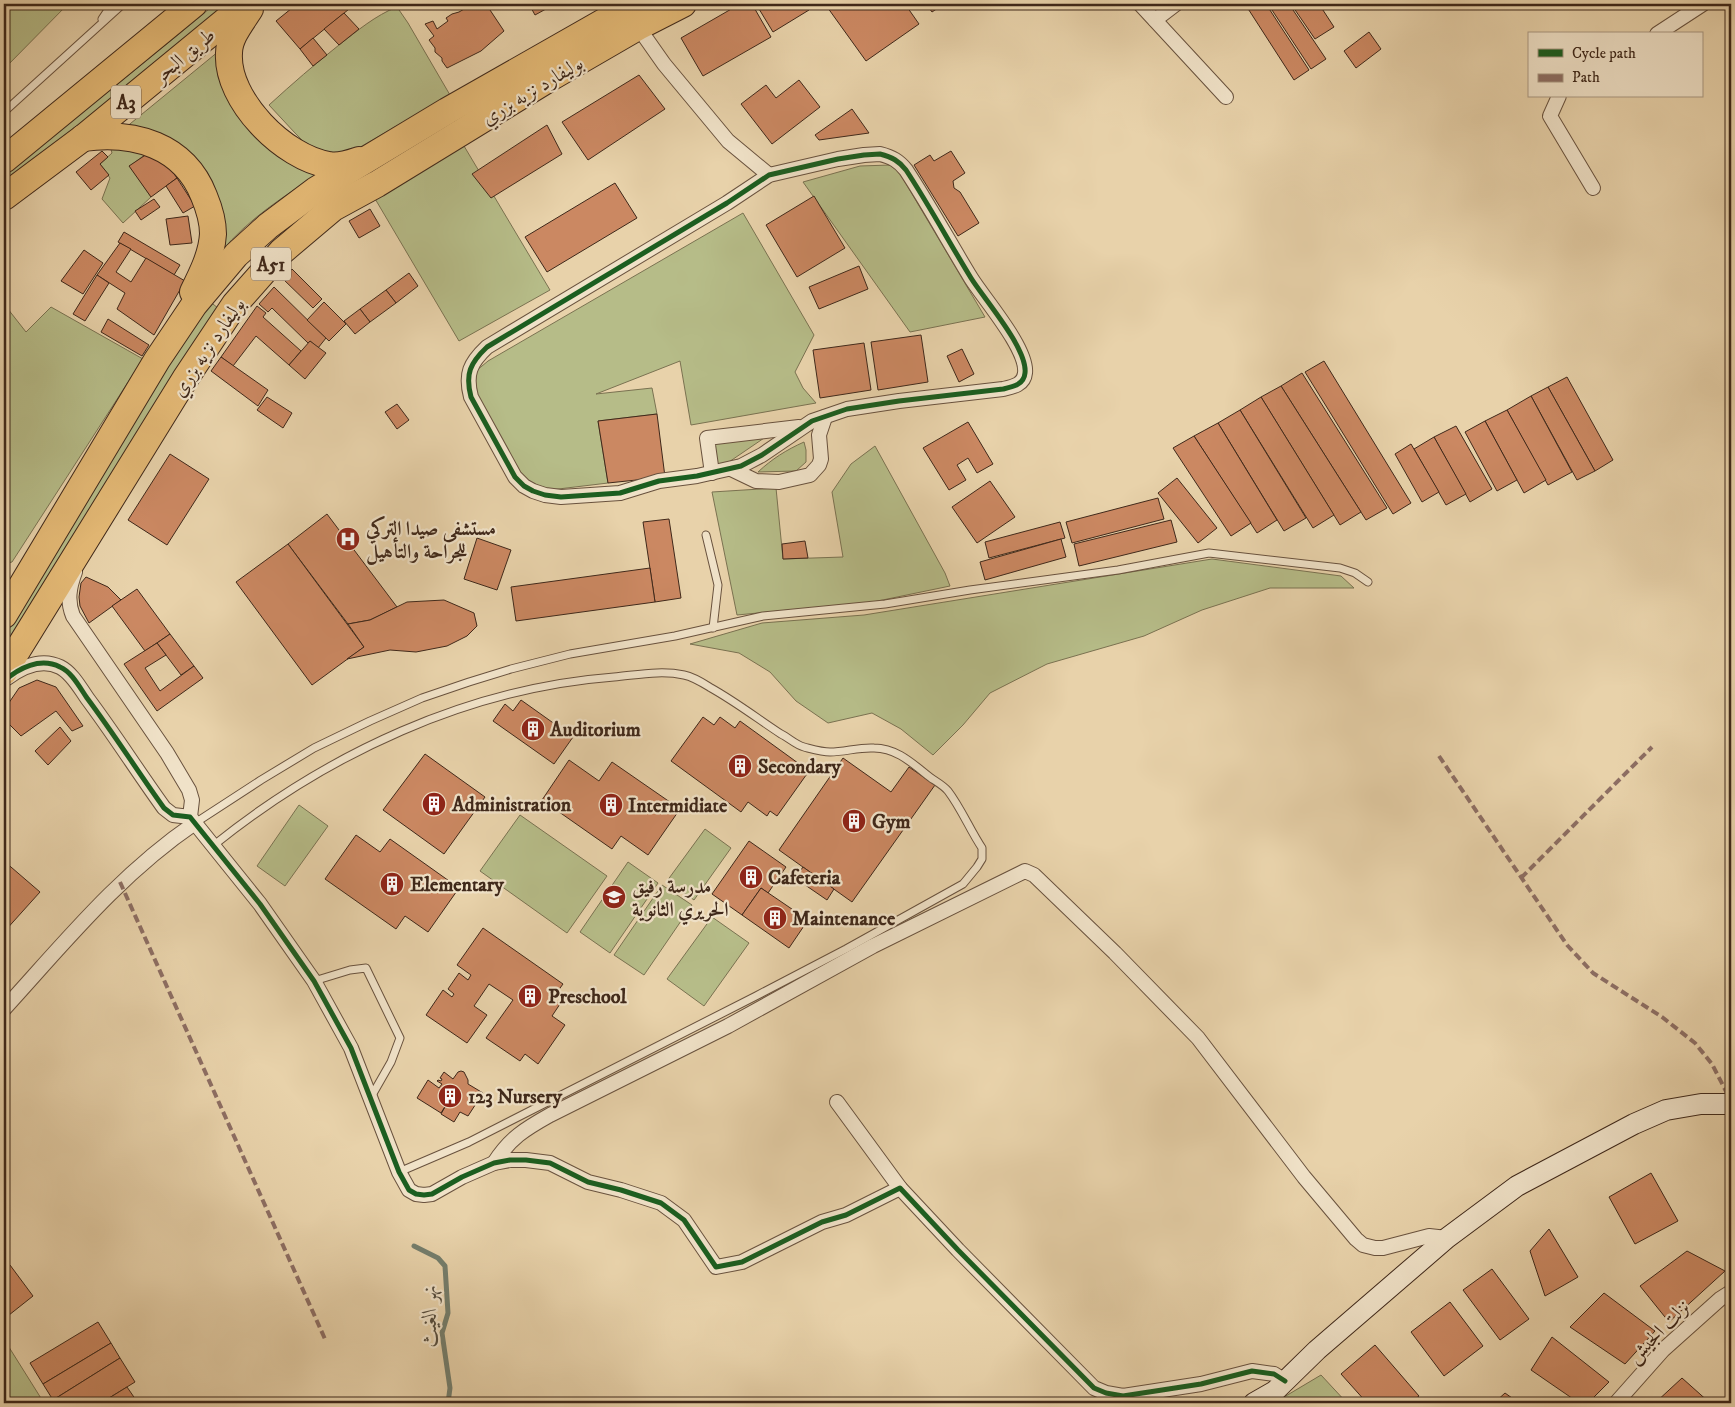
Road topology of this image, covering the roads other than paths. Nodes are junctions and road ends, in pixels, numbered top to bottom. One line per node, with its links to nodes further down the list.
1 (112, 4): 12 (lane)
2 (123, 4): 12 (lane)
3 (194, 4): 19 (highway, طريق البحر / A3)
4 (246, 4): 17 (highway, طريق البحر / A3)
5 (253, 4): 18 (highway)
6 (683, 4): 10 (highway, بوليفارد نزيه بزري / A51)
7 (1140, 4): 11 (street)
8 (1176, 4): 11 (street)
9 (1703, 4): 13 (street)
10 (629, 12): 18 (highway, بوليفارد نزيه بزري / A51); 20 (street); 28 (highway, بوليفارد نزيه بزري / A51)
11 (1155, 20): 14 (street)
12 (96, 28): 16 (lane)
13 (1660, 32)
14 (1226, 97)
15 (1558, 98): 21 (street)
16 (4, 112)
17 (84, 138): 22 (highway, طريق البحر / A3); 23 (highway)
18 (371, 156): 23 (highway, بوليفارد نزيه بزري / A51)
19 (4, 160)
20 (768, 174): 24 (street); 27 (street)
21 (1594, 188)
22 (4, 197)
23 (157, 360): 31 (highway, بوليفارد نزيه بزري / A51)
24 (825, 416): 25 (street); 26 (street)
25 (803, 426): 26 (street); 27 (street)
26 (731, 470): 27 (street)
27 (712, 473)
28 (93, 529): 33 (highway, بوليفارد نزيه بزري / A51); 35 (street)
29 (706, 535): 32 (lane)
30 (1368, 582): 32 (lane)
31 (6, 606)
32 (713, 628): 35 (lane)
33 (4, 672)
34 (4, 681): 35 (street)
35 (193, 820): 36 (street); 38 (street)
36 (214, 845): 37 (street); 43 (lane)
37 (314, 981): 39 (street); 39 (lane)
38 (4, 1009)
39 (370, 1098): 43 (street)
40 (837, 1102): 44 (street)
41 (1731, 1104): 45 (street)
42 (494, 1163): 43 (street); 44 (street); 45 (street)
43 (399, 1172)
44 (900, 1188): 47 (street)
45 (1447, 1238): 47 (street)
46 (1731, 1292): 49 (street, نزلت الجيش)
47 (1285, 1381): 48 (street)
48 (1254, 1403)
49 (1616, 1403)

